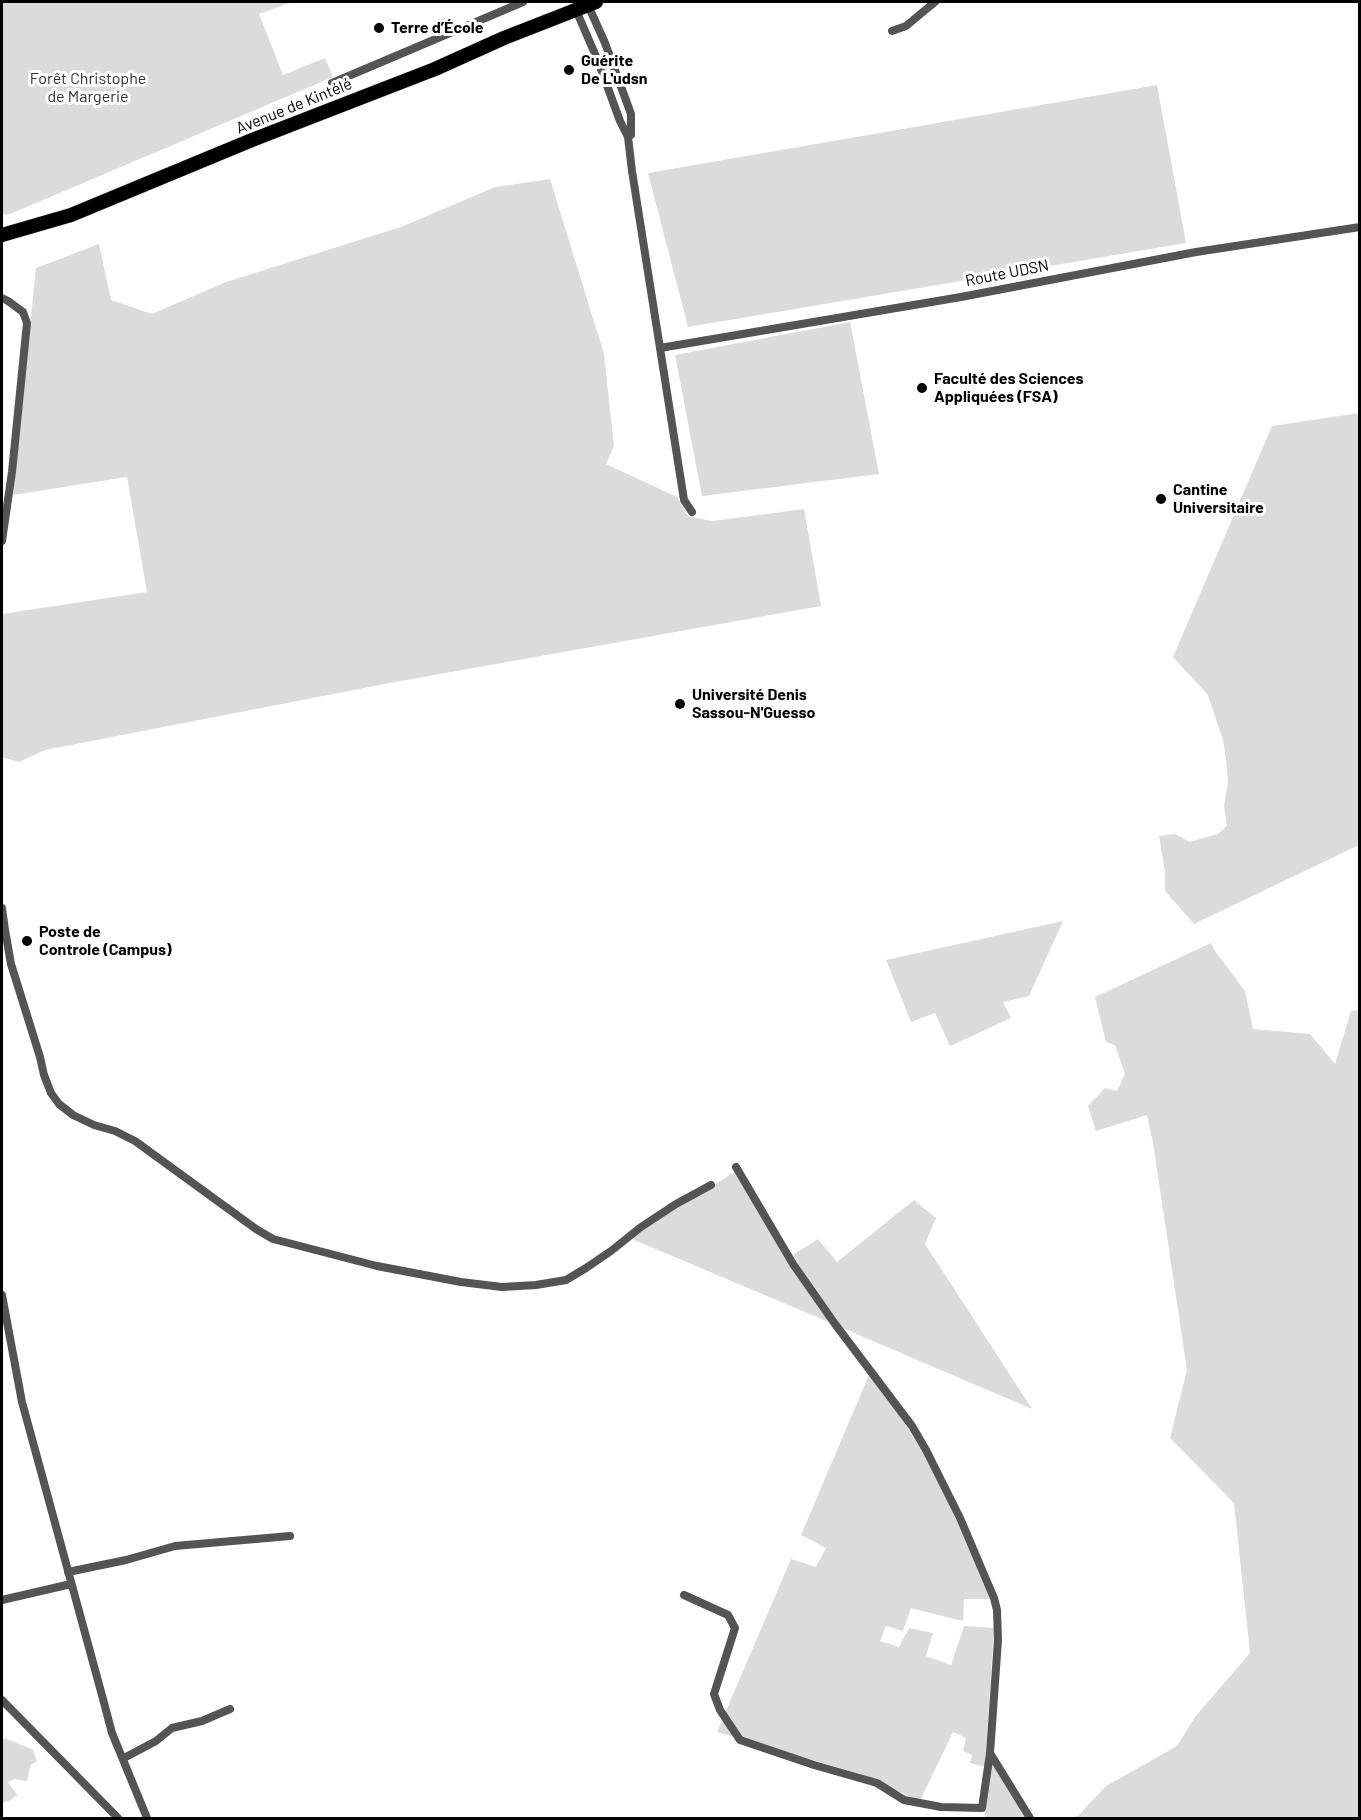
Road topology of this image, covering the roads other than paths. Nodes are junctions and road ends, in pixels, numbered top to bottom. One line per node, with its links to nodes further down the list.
1 (523, 2): 5 (street)
2 (935, 2): 4 (street)
3 (586, 10): 6 (street); 6 (street); 8 (main road, Avenue de Kintélé)
4 (892, 31)
5 (332, 83)
6 (628, 137): 10 (street)
7 (1359, 227): 10 (street, Route UDSN)
8 (2, 235)
9 (2, 298): 12 (street)
10 (660, 348): 11 (street)
11 (692, 512)
12 (2, 541)
13 (2, 908): 14 (street)
14 (3, 930): 16 (street)
15 (736, 1167): 25 (street)
16 (711, 1185)
17 (2, 1295): 19 (street)
18 (290, 1536): 19 (street)
19 (68, 1572): 20 (street)
20 (71, 1584): 22 (street); 26 (street)
21 (684, 1595): 25 (street)
22 (2, 1600)
23 (2, 1700): 27 (street)
24 (231, 1709): 26 (street)
25 (990, 1753): 29 (street)
26 (124, 1758): 28 (street)
27 (118, 1818)
28 (147, 1818)
29 (1030, 1818)

